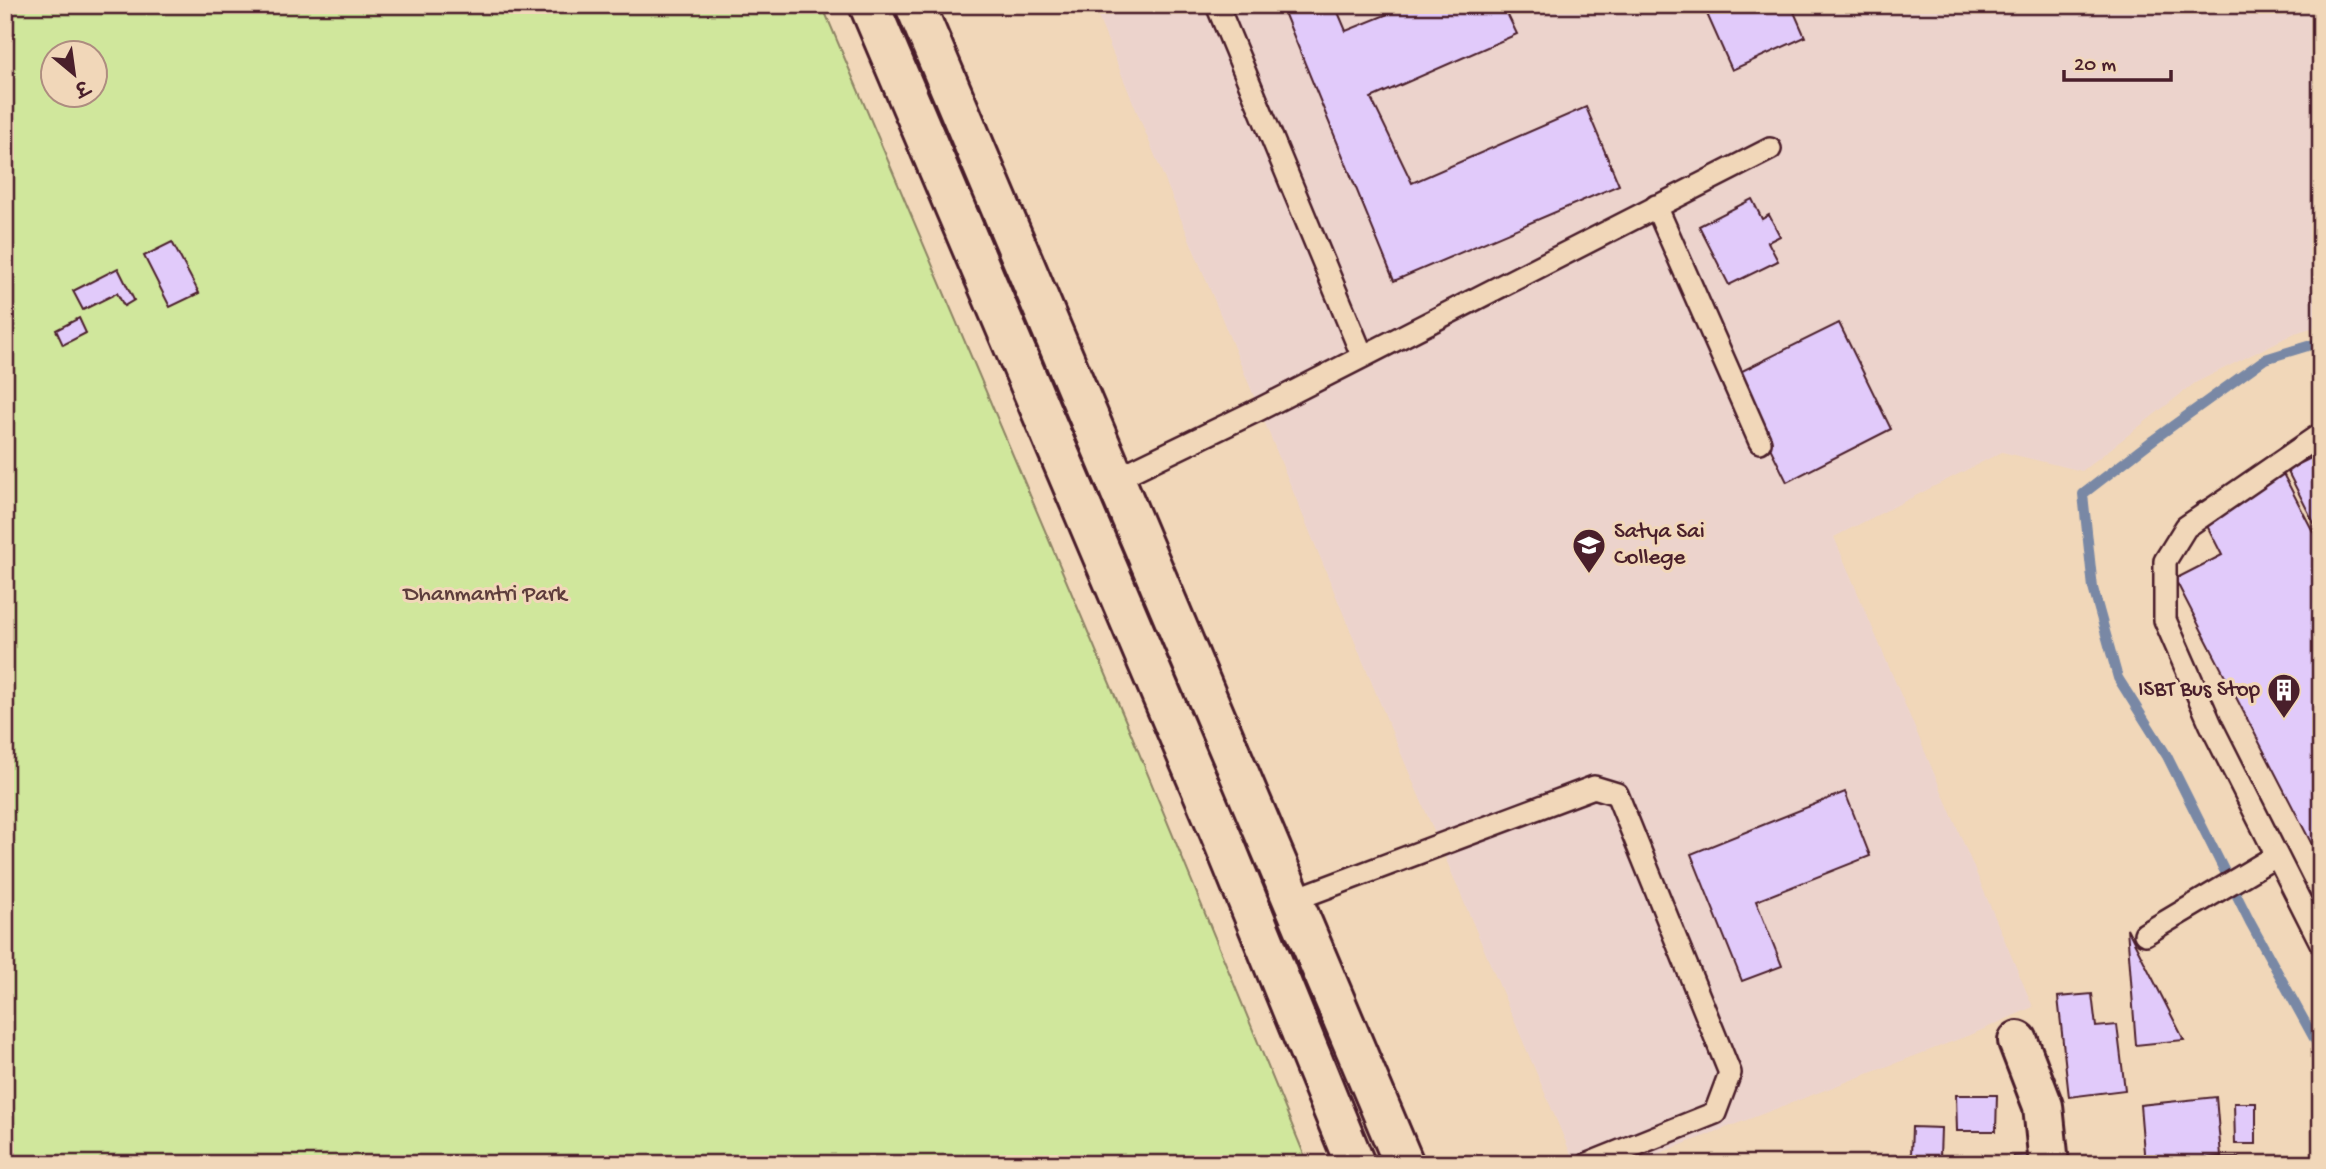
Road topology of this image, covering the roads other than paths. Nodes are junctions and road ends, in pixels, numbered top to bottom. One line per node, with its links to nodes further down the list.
1 (869, 5): 7 (main road)
2 (915, 5): 6 (main road)
3 (1217, 5): 8 (lane)
4 (1770, 149): 5 (lane)
5 (1656, 206): 8 (lane); 10 (lane)
6 (1029, 275): 7 (main road); 11 (main road)
7 (990, 292): 14 (main road)
8 (1362, 355): 11 (lane)
9 (2321, 434): 12 (lane)
10 (1760, 442)
11 (1115, 479): 13 (main road)
12 (2269, 860): 15 (lane); 16 (lane)
13 (1293, 900): 14 (main road); 19 (main road); 20 (lane)
14 (1253, 915): 18 (main road)
15 (2146, 934)
16 (2321, 943)
17 (2018, 1041): 21 (main road)
18 (1355, 1164)
19 (1404, 1164)
20 (1588, 1164)
21 (2049, 1164)

